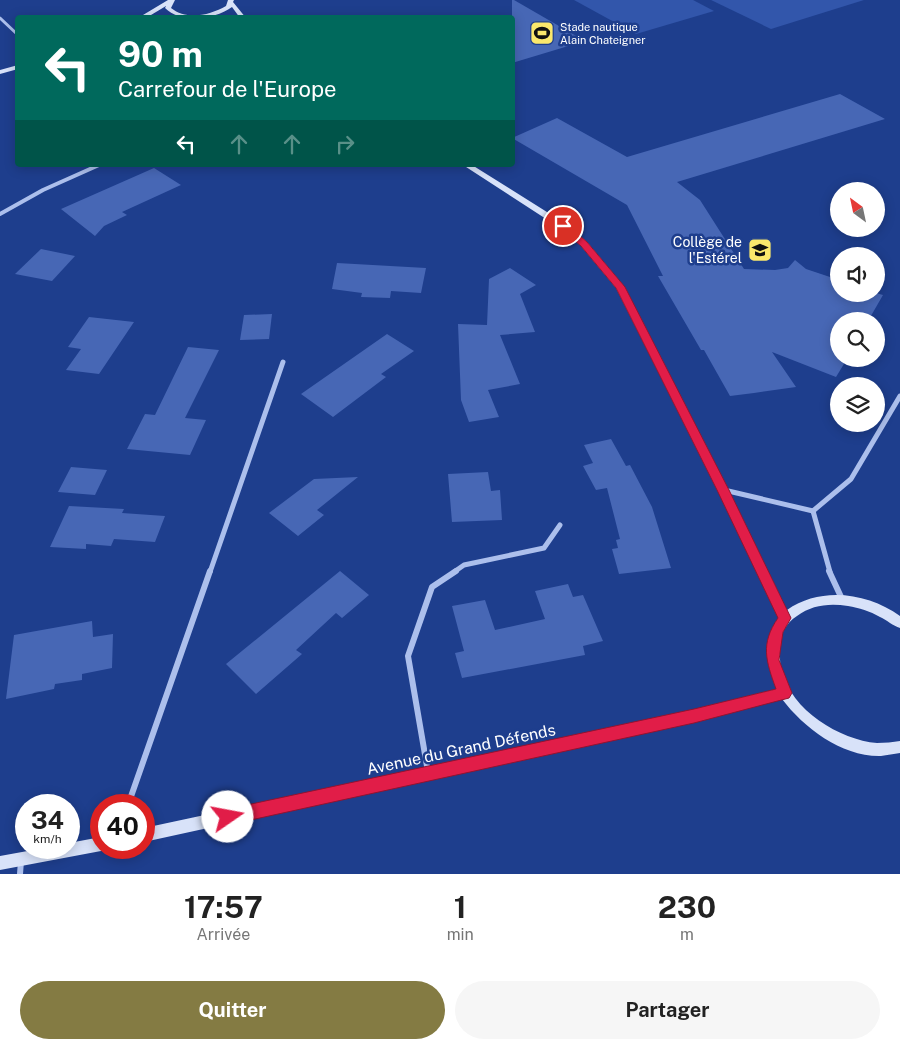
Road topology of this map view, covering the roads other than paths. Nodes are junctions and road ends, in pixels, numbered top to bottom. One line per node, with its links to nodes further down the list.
1 (172, 0): 3 (street); 4 (street)
2 (231, 2): 5 (street); 6 (street)
3 (146, 15)
4 (176, 15)
5 (210, 15)
6 (241, 15)
7 (0, 18): 8 (street)
8 (15, 32)
9 (15, 68): 10 (street)
10 (0, 72)
11 (94, 167): 13 (street)
12 (470, 167): 16 (street)
13 (0, 214)
14 (283, 362): 25 (street)
15 (900, 396): 17 (street)
16 (723, 490): 17 (street); 20 (street)
17 (813, 511): 19 (street)
18 (560, 525): 24 (street)
19 (842, 599): 20 (street); 21 (street)
20 (785, 618): 22 (street)
21 (900, 622)
22 (784, 693): 23 (street); 24 (street, Avenue du Grand Défends)
23 (900, 747)
24 (428, 773): 26 (street, Avenue du Grand Défends)
25 (132, 794)
26 (155, 833)
27 (17, 859): 29 (street)
28 (21, 859): 30 (street)
29 (0, 863)
30 (20, 874)

